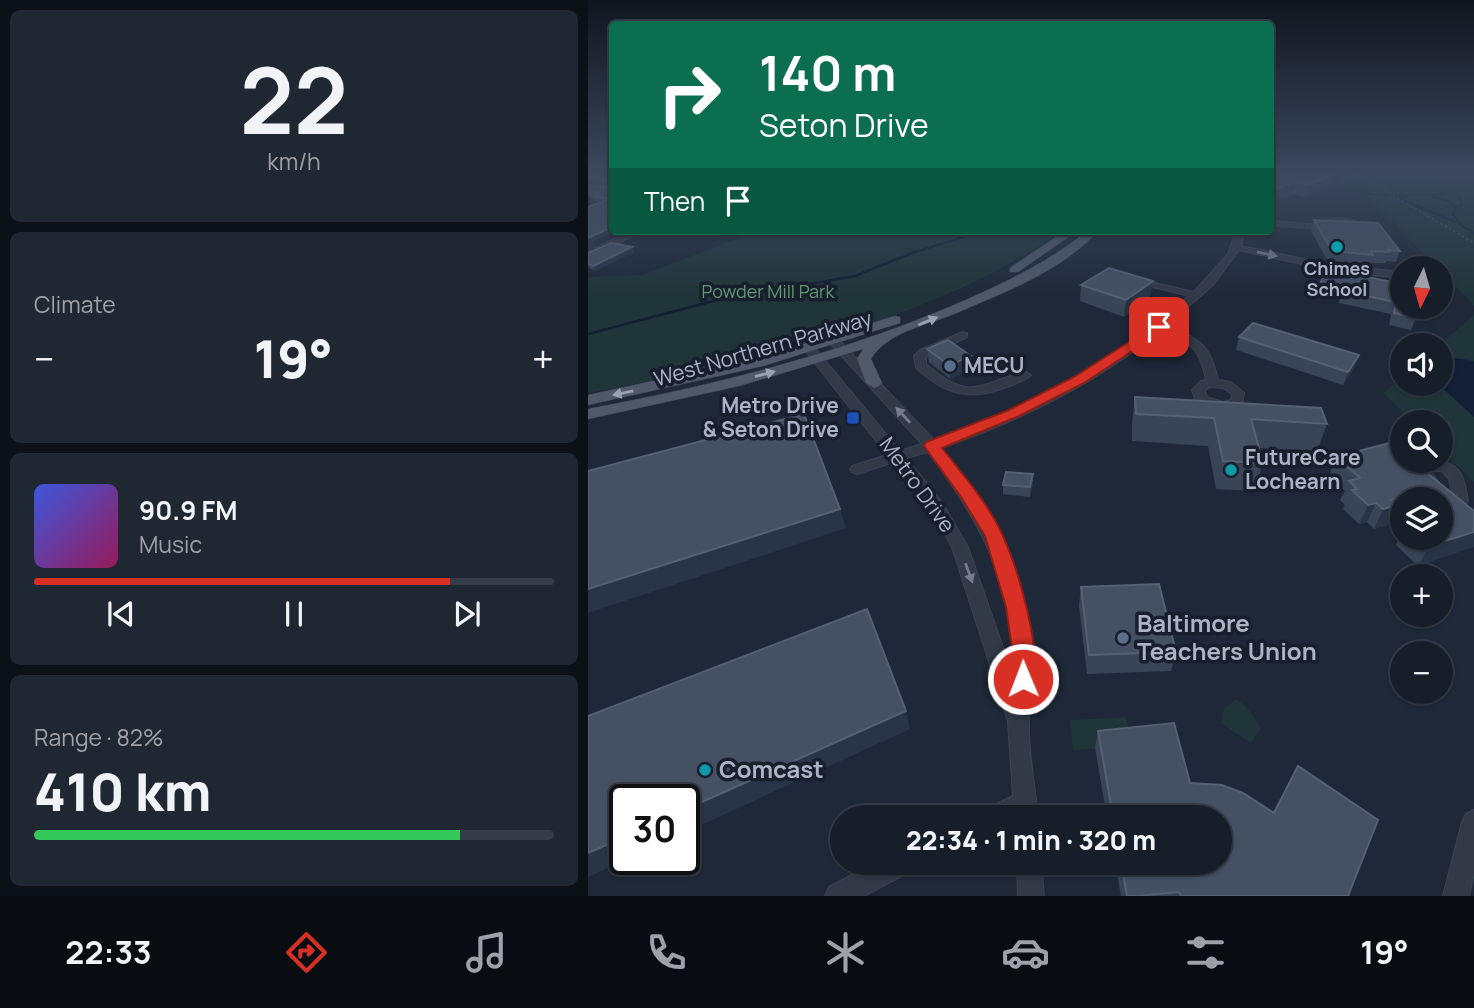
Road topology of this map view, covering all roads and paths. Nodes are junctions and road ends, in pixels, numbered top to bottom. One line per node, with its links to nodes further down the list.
1 (1426, 215): 8 (path)
2 (1274, 223): 3 (street)
3 (1324, 228)
4 (630, 235): 10 (street)
5 (1066, 235): 17 (main road, West Northern Parkway)
6 (1088, 235): 16 (main road, West Northern Parkway, one-way to 6)
7 (1239, 235): 9 (street)
8 (1474, 243)
9 (1236, 247): 11 (street, one-way to 11); 13 (street)
10 (588, 254)
11 (1390, 274)
12 (1123, 277): 13 (street)
13 (1196, 295): 14 (street)
14 (1159, 327): 21 (street); 24 (street)
15 (963, 335): 19 (street)
16 (885, 337): 17 (main road, West Northern Parkway); 20 (main road)
17 (839, 346): 18 (main road, West Northern Parkway); 20 (street, Metro Drive)
18 (813, 354): 22 (main road, West Northern Parkway, one-way to 22); 23 (main road, West Northern Parkway, one-way to 18); 25 (street, Metro Drive)
19 (1025, 375)
20 (873, 383): 24 (street, Metro Drive, one-way to 20)
21 (1213, 383)
22 (588, 400)
23 (588, 414)
24 (932, 446): 25 (street); 29 (street, Metro Drive)
25 (898, 455): 26 (street); 29 (street, Metro Drive, one-way to 29)
26 (857, 469)
27 (1460, 501): 28 (street)
28 (1474, 514)
29 (1018, 722): 30 (street, Metro Drive)
30 (1026, 805)
31 (1474, 822): 36 (street)
32 (877, 875): 34 (street)
33 (1030, 875): 35 (street)
34 (838, 896)
35 (1031, 896)
36 (1457, 896)

